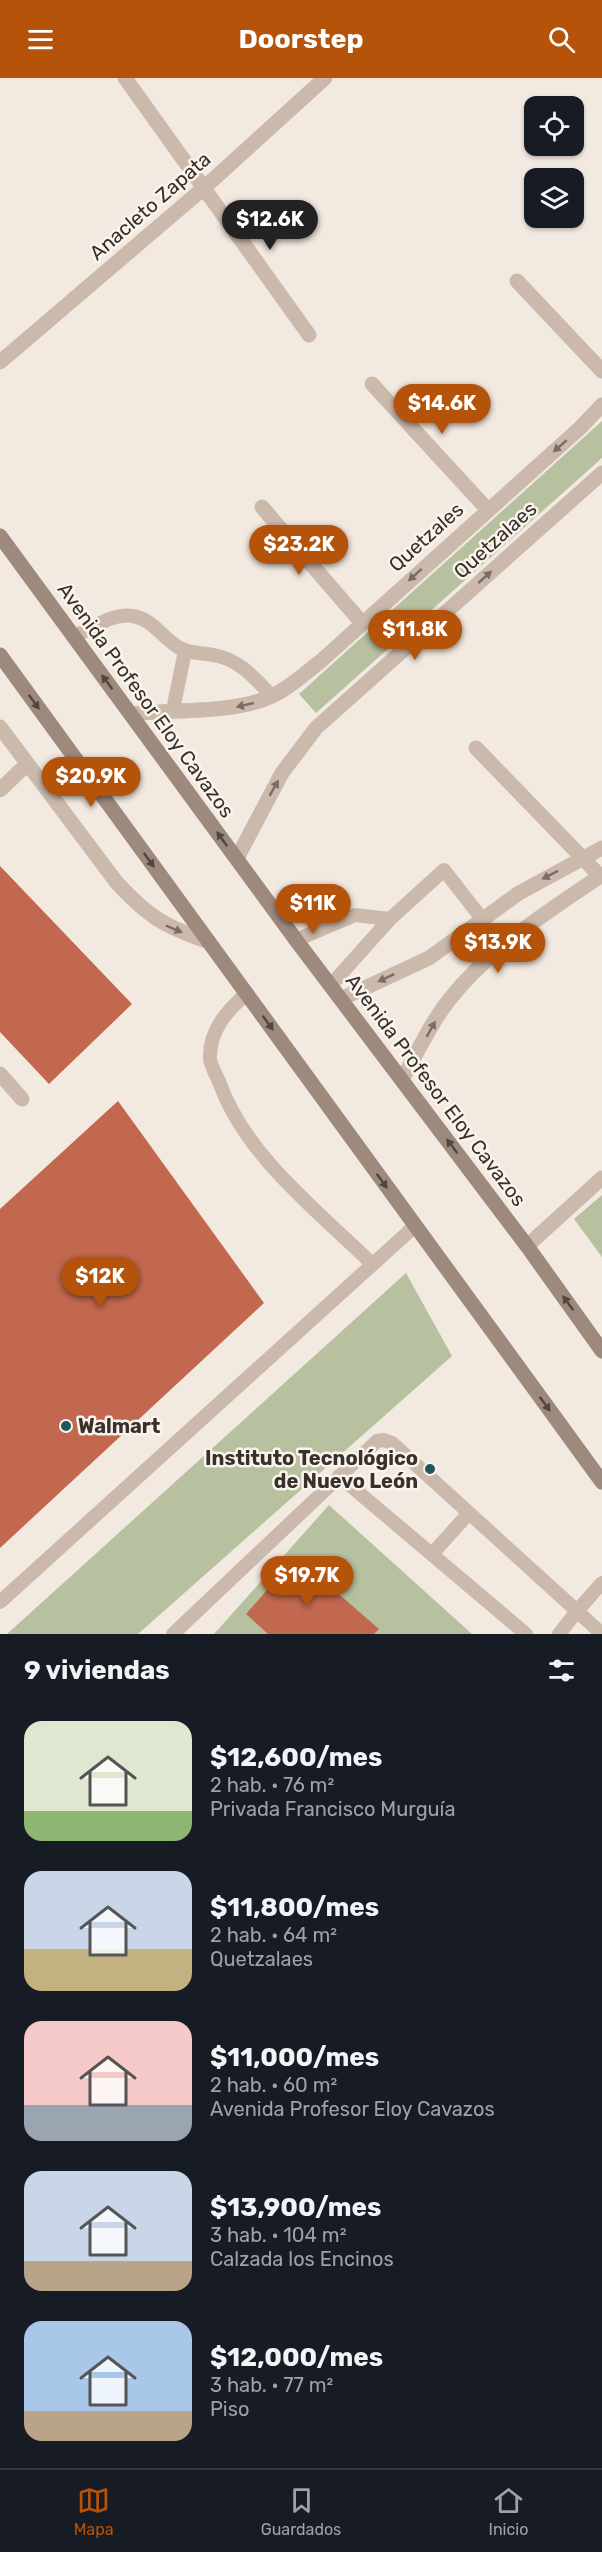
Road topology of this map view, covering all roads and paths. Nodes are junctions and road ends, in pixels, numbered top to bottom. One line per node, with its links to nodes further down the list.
1 (125, 78): 3 (street)
2 (325, 78): 3 (street, Anacleto Zapata)
3 (205, 187): 5 (street); 6 (street, Anacleto Zapata)
4 (517, 281): 7 (street)
5 (309, 335)
6 (0, 362)
7 (602, 370)
8 (372, 384): 12 (street)
9 (602, 405): 12 (street, Quetzales, one-way to 12)
10 (602, 473): 26 (street, Quetzalaes, one-way to 10)
11 (262, 507): 14 (street)
12 (488, 510): 14 (street, Quetzales, one-way to 14)
13 (0, 536): 15 (main road, Avenida Profesor Eloy Cavazos)
14 (362, 623): 18 (street, Quetzales)
15 (74, 637): 16 (lane); 20 (main road, Avenida Profesor Eloy Cavazos, one-way to 15)
16 (186, 651): 18 (lane); 19 (lane)
17 (0, 655): 32 (main road, one-way to 32)
18 (272, 696): 19 (street, Quetzales, one-way to 19)
19 (173, 710): 20 (street, Quetzales)
20 (131, 714): 26 (main road, Avenida Profesor Eloy Cavazos, one-way to 20)
21 (0, 727): 23 (street)
22 (476, 748): 27 (street)
23 (27, 765): 24 (street); 32 (street, one-way to 32)
24 (0, 790)
25 (602, 848): 27 (street)
26 (237, 858): 31 (main road, Avenida Profesor Eloy Cavazos)
27 (585, 858): 28 (street); 30 (street, one-way to 30)
28 (601, 876): 33 (street)
29 (390, 919): 30 (lane); 31 (lane); 34 (lane)
30 (483, 920): 33 (lane); 36 (street, one-way to 36)
31 (296, 940): 34 (main road, Avenida Profesor Eloy Cavazos)
32 (209, 942): 35 (main road)
33 (496, 952): 38 (street, one-way to 33)
34 (331, 985): 36 (main road, Avenida Profesor Eloy Cavazos)
35 (247, 993): 41 (main road, one-way to 41); 43 (lane)
36 (341, 999): 38 (main road, Avenida Profesor Eloy Cavazos)
37 (0, 1074): 39 (street)
38 (402, 1080): 42 (main road, Avenida Profesor Eloy Cavazos, one-way to 38)
39 (22, 1100)
40 (602, 1178): 42 (street)
41 (415, 1226): 43 (lane); 46 (main road, one-way to 46)
42 (527, 1246): 44 (main road, Avenida Profesor Eloy Cavazos, one-way to 42)
43 (372, 1264): 50 (lane)
44 (602, 1351)
45 (339, 1476): 47 (lane); 48 (lane); 52 (lane)
46 (602, 1482)
47 (469, 1513): 48 (lane); 51 (lane)
48 (432, 1554): 53 (lane)
49 (602, 1583): 51 (lane)
50 (0, 1602)
51 (577, 1611): 54 (lane); 55 (lane)
52 (175, 1633)
53 (526, 1634)
54 (559, 1634)
55 (602, 1634)

